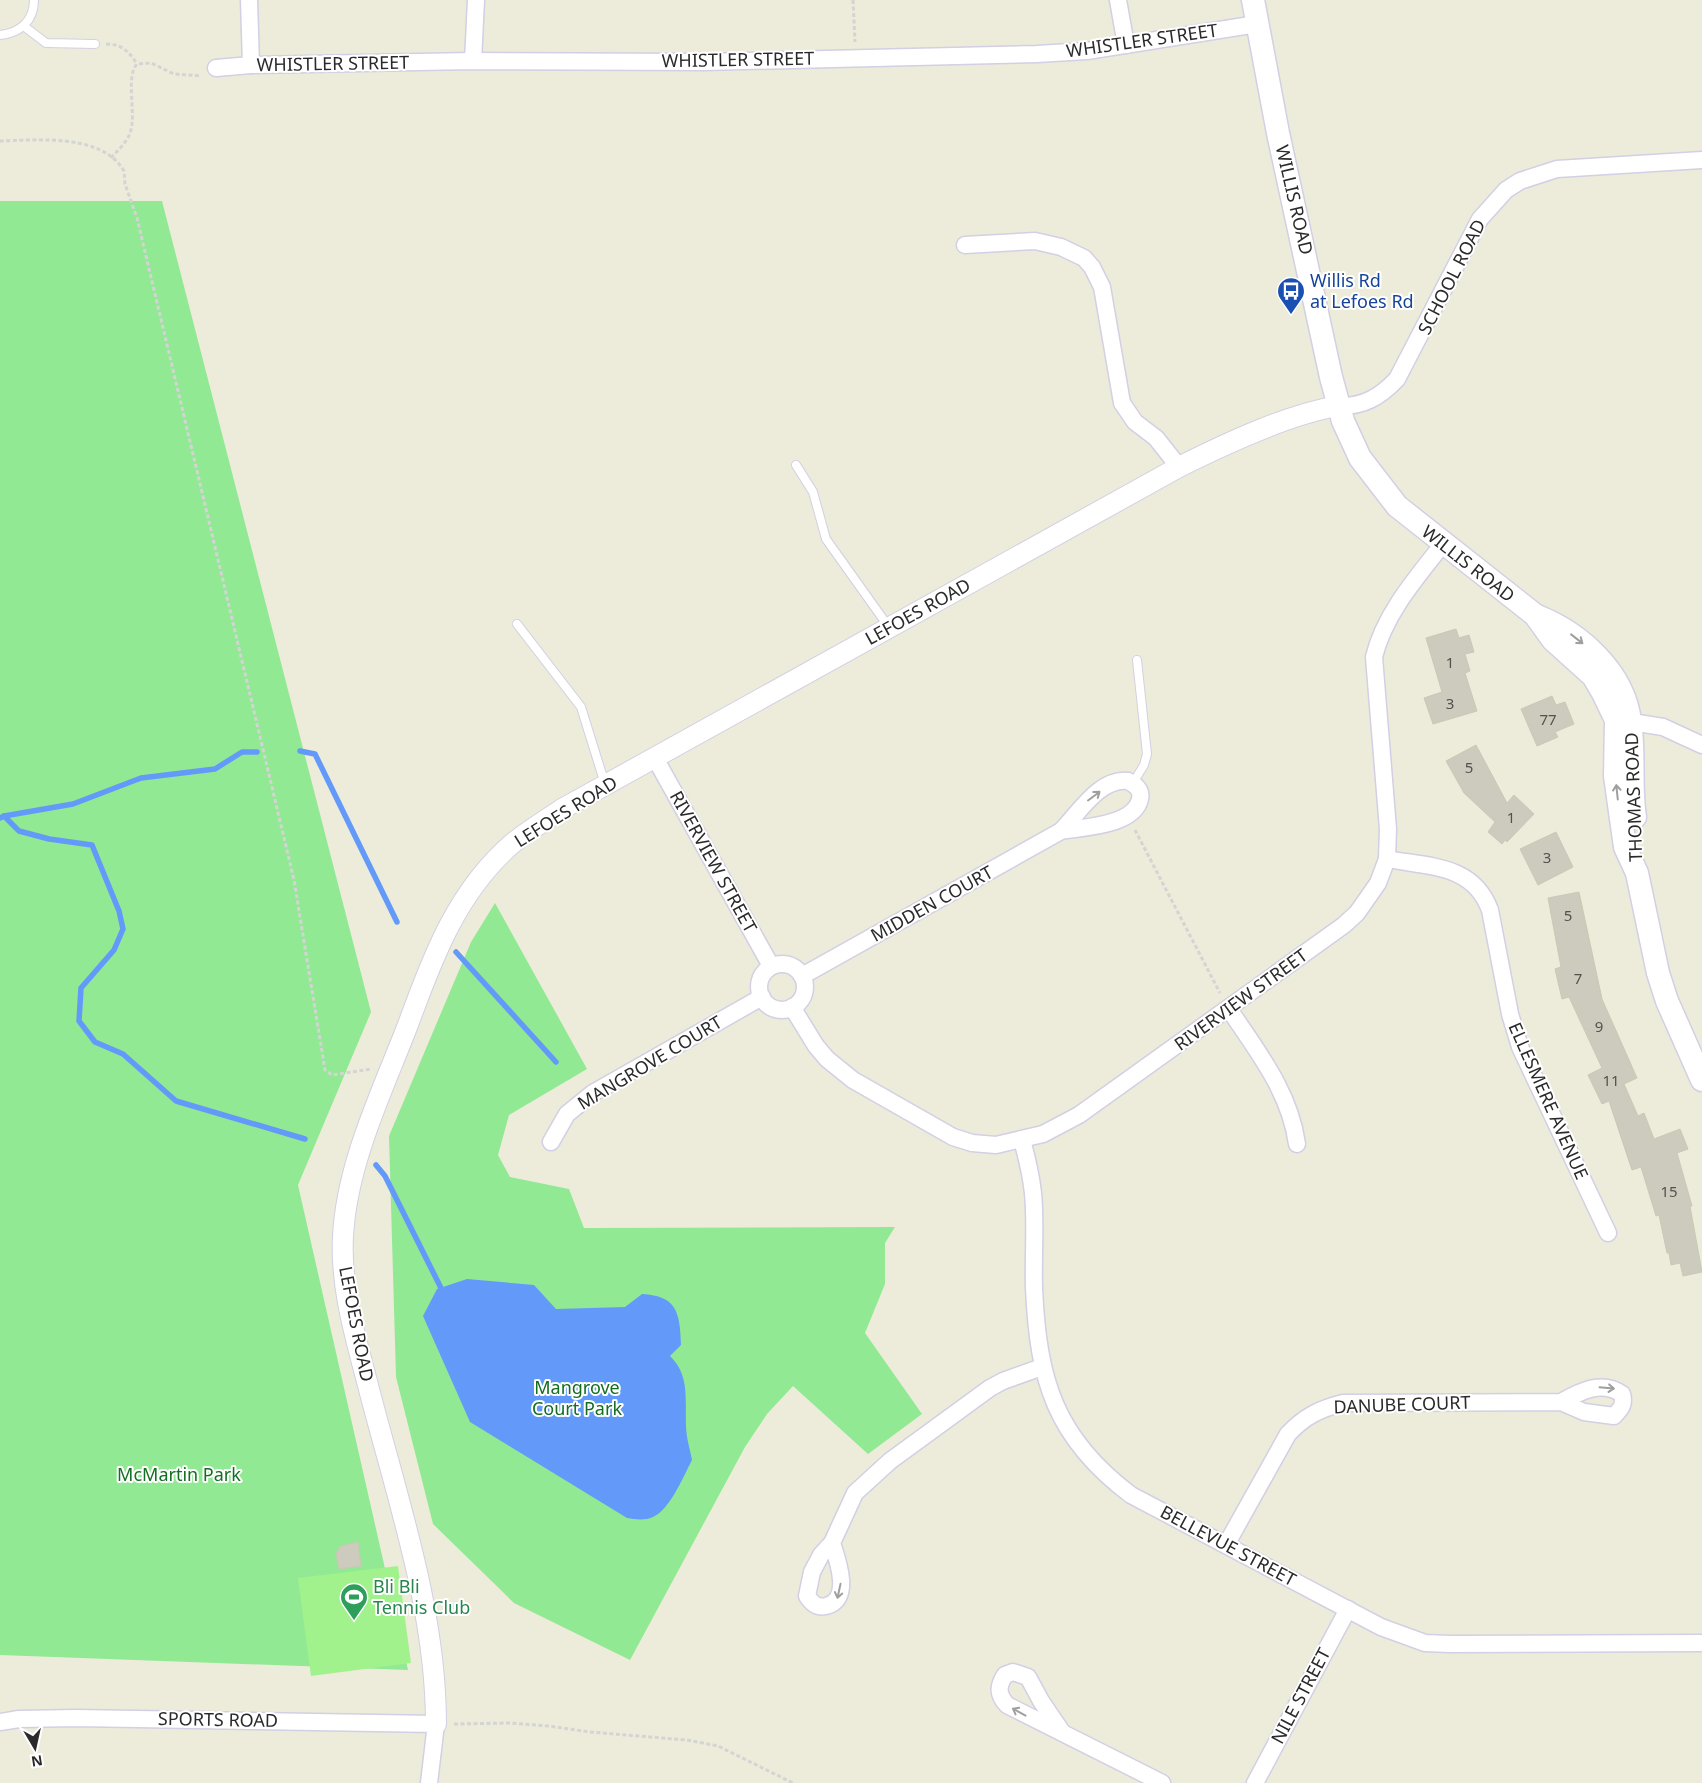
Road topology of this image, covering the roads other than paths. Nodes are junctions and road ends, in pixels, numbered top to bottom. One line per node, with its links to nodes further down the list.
1 (34, 0): 7 (lane)
2 (249, 0): 12 (street)
3 (476, 0): 11 (street)
4 (1118, 0): 10 (street)
5 (1253, 0): 6 (main road, WILLIS ROAD)
6 (1257, 24): 10 (street, WHISTLER STREET); 16 (main road, WILLIS ROAD)
7 (25, 27): 8 (lane); 9 (lane)
8 (0, 35)
9 (95, 44)
10 (1126, 45): 11 (street, WHISTLER STREET)
11 (473, 61): 12 (street, WHISTLER STREET)
12 (251, 65): 13 (street, WHISTLER STREET)
13 (216, 68)
14 (1702, 160): 16 (street, SCHOOL ROAD)
15 (965, 245): 18 (street)
16 (1338, 406): 18 (street, LEFOES ROAD); 19 (main road, WILLIS ROAD)
17 (796, 465): 21 (lane)
18 (1178, 467): 21 (street, LEFOES ROAD)
19 (1443, 544): 23 (main road, WILLIS ROAD); 29 (street, RIVERVIEW STREET)
20 (517, 624): 27 (lane)
21 (890, 628): 25 (street, LEFOES ROAD)
22 (1136, 660): 26 (lane)
23 (1623, 720): 24 (street); 35 (main road, THOMAS ROAD)
24 (1702, 745)
25 (655, 758): 27 (street, LEFOES ROAD); 30 (street, RIVERVIEW STREET)
26 (1133, 783): 28 (street, MIDDEN COURT, one-way to 26); 28 (street, MIDDEN COURT)
27 (606, 786): 47 (street, LEFOES ROAD)
28 (1062, 831): 31 (street, MIDDEN COURT)
29 (1387, 859): 34 (street, RIVERVIEW STREET); 39 (street, ELLESMERE AVENUE)
30 (771, 966): 31 (street); 32 (street)
31 (802, 976): 33 (street)
32 (762, 997): 33 (street); 37 (street, MANGROVE COURT)
33 (792, 1006): 36 (street, RIVERVIEW STREET)
34 (1229, 1009): 36 (street, RIVERVIEW STREET); 38 (street)
35 (1702, 1080)
36 (1022, 1140): 40 (street, BELLEVUE STREET)
37 (551, 1142)
38 (1296, 1144)
39 (1608, 1233)
40 (1042, 1367): 42 (street); 43 (street, BELLEVUE STREET)
41 (1561, 1402): 43 (street, DANUBE COURT)
42 (832, 1543)
43 (1226, 1545): 44 (street, BELLEVUE STREET)
44 (1348, 1609): 45 (street, BELLEVUE STREET); 51 (street, NILE STREET)
45 (1702, 1643)
46 (0, 1722): 47 (street, SPORTS ROAD)
47 (436, 1724): 49 (street, LEFOES ROAD)
48 (1062, 1732): 50 (street)
49 (429, 1783)
50 (1162, 1783)
51 (1255, 1783)

